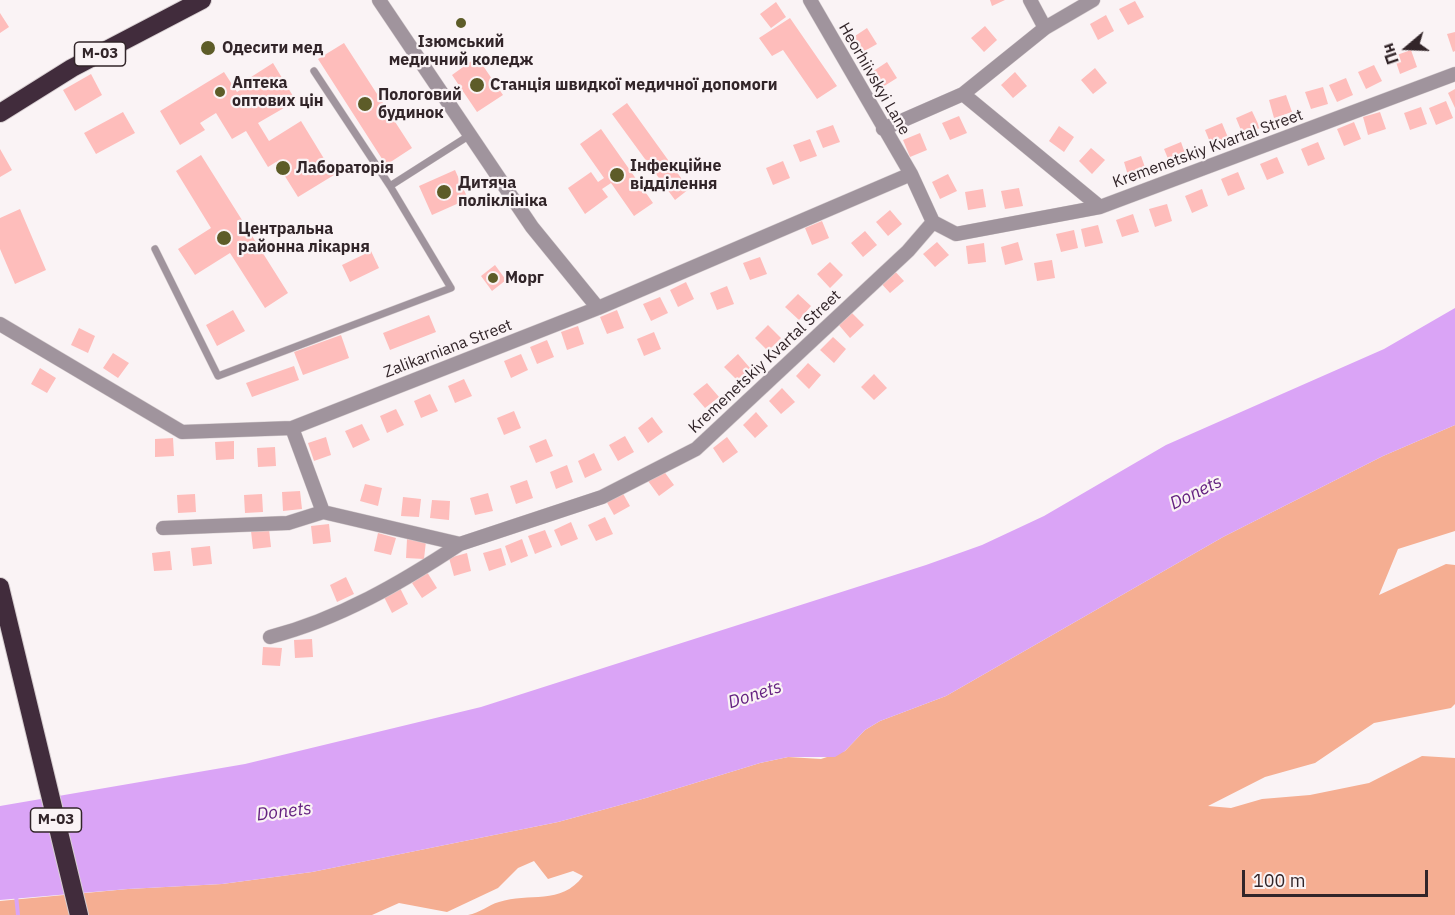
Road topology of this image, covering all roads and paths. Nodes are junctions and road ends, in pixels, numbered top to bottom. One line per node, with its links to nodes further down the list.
1 (202, 0): 10 (highway, М-03)
2 (379, 0): 12 (street)
3 (810, 0): 11 (street, Heorhiivskyi Lane)
4 (1030, 0): 6 (street)
5 (1093, 0): 6 (street)
6 (1045, 28): 9 (street)
7 (314, 71): 14 (lane)
8 (1455, 74): 15 (street, Kremenetskiy Kvartal Street)
9 (963, 94): 11 (street); 15 (street)
10 (0, 113)
11 (883, 129): 13 (street, Heorhiivskyi Lane)
12 (470, 135): 14 (lane); 18 (street)
13 (911, 174): 16 (street); 18 (street, Zalikarniana Street)
14 (390, 186): 17 (lane)
15 (1100, 207): 16 (street, Kremenetskiy Kvartal Street)
16 (933, 222): 23 (street, Kremenetskiy Kvartal Street)
17 (155, 249)
18 (598, 308): 20 (street, Zalikarniana Street)
19 (0, 324): 20 (street, Zalikarniana Street)
20 (292, 428): 21 (street)
21 (323, 512): 22 (street); 23 (street)
22 (163, 528)
23 (460, 544): 25 (street, Kremenetskiy Kvartal Street)
24 (0, 587): 26 (highway, М-03)
25 (270, 637)
26 (79, 915)

